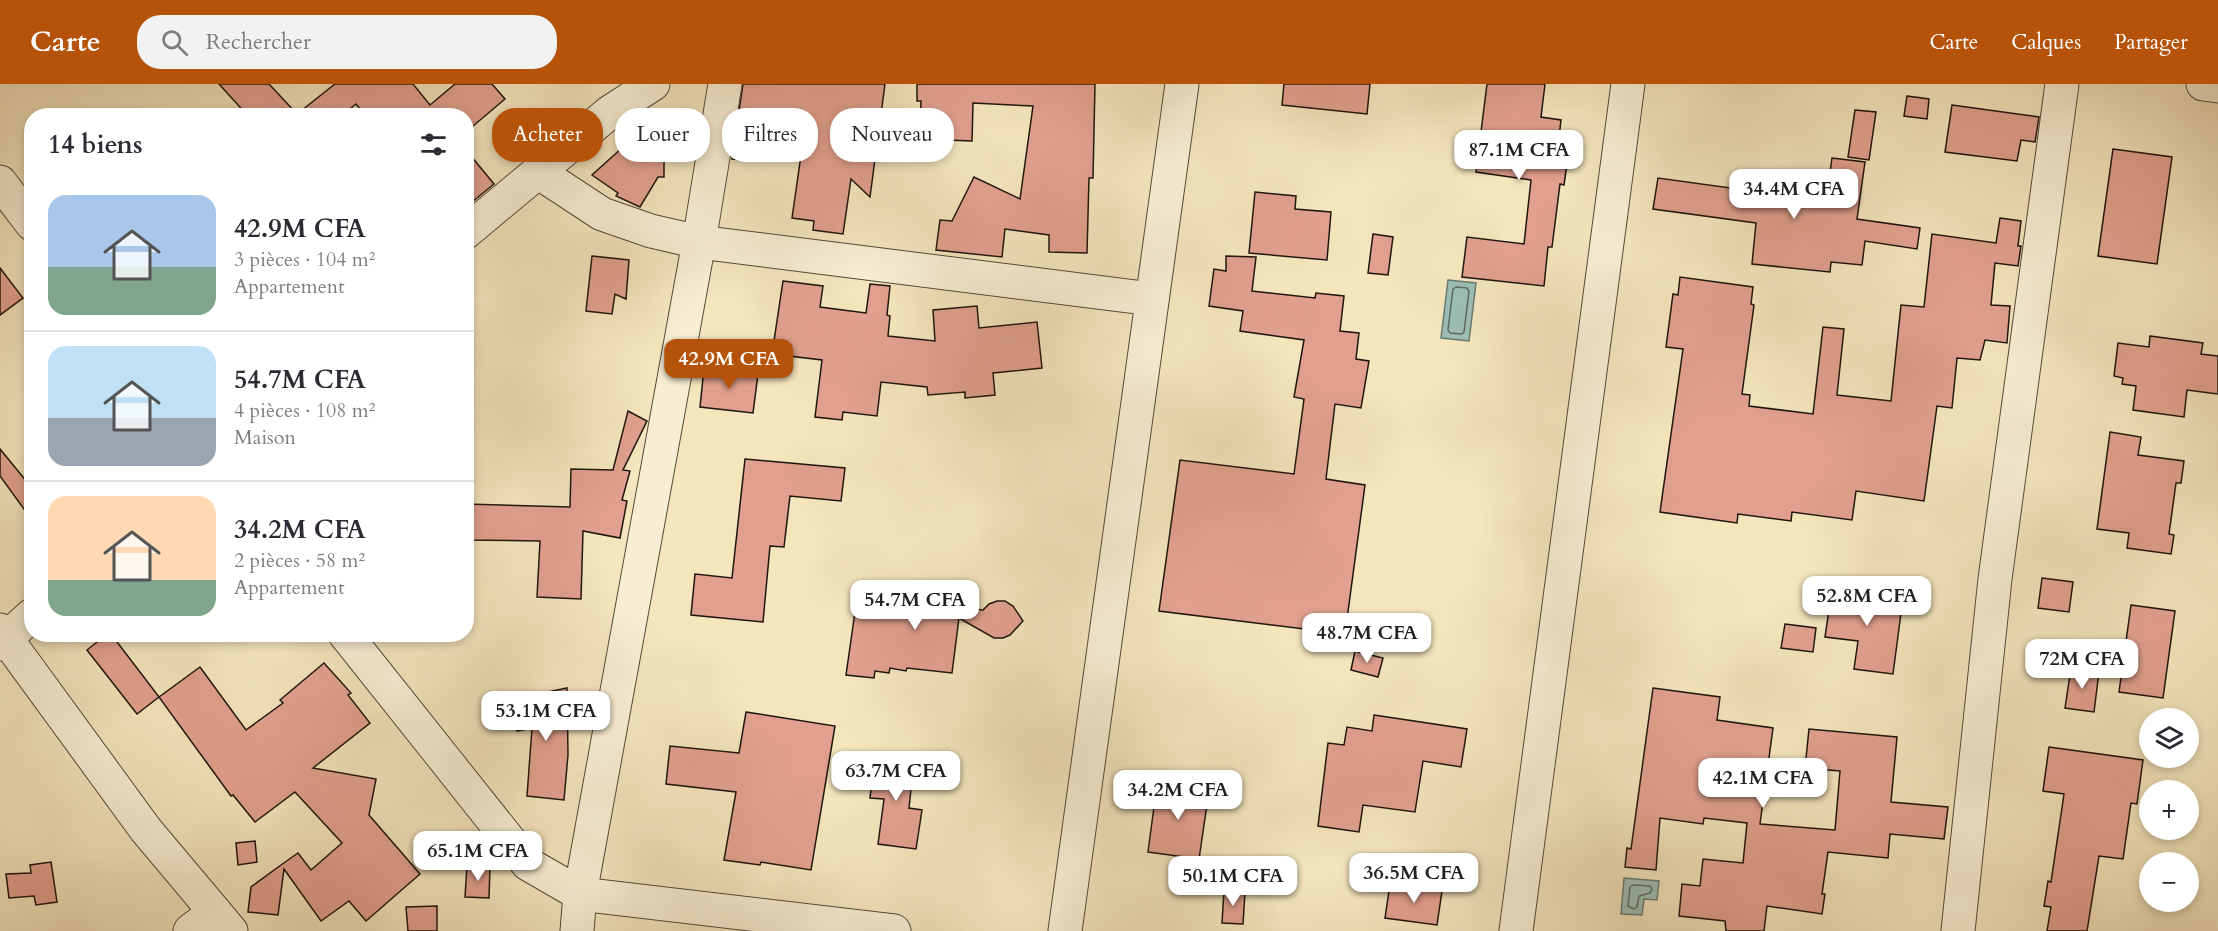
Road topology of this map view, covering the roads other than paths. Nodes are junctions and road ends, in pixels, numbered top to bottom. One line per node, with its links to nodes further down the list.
1 (653, 84): 8 (street)
2 (725, 84): 12 (street)
3 (1182, 84): 13 (street)
4 (1628, 84): 22 (street)
5 (2062, 84): 23 (street)
6 (2203, 84): 7 (street)
7 (2218, 86)
8 (538, 172): 11 (street); 12 (street)
9 (0, 182): 10 (street)
10 (24, 214)
11 (474, 225)
12 (699, 242): 13 (street); 17 (street)
13 (1152, 299): 21 (street)
14 (24, 621): 15 (street)
15 (2, 637): 18 (street)
16 (351, 642): 17 (street)
17 (580, 894): 19 (street); 20 (street)
18 (212, 925)
19 (577, 931)
20 (894, 931)
21 (1065, 931)
22 (1516, 931)
23 (1958, 931)

